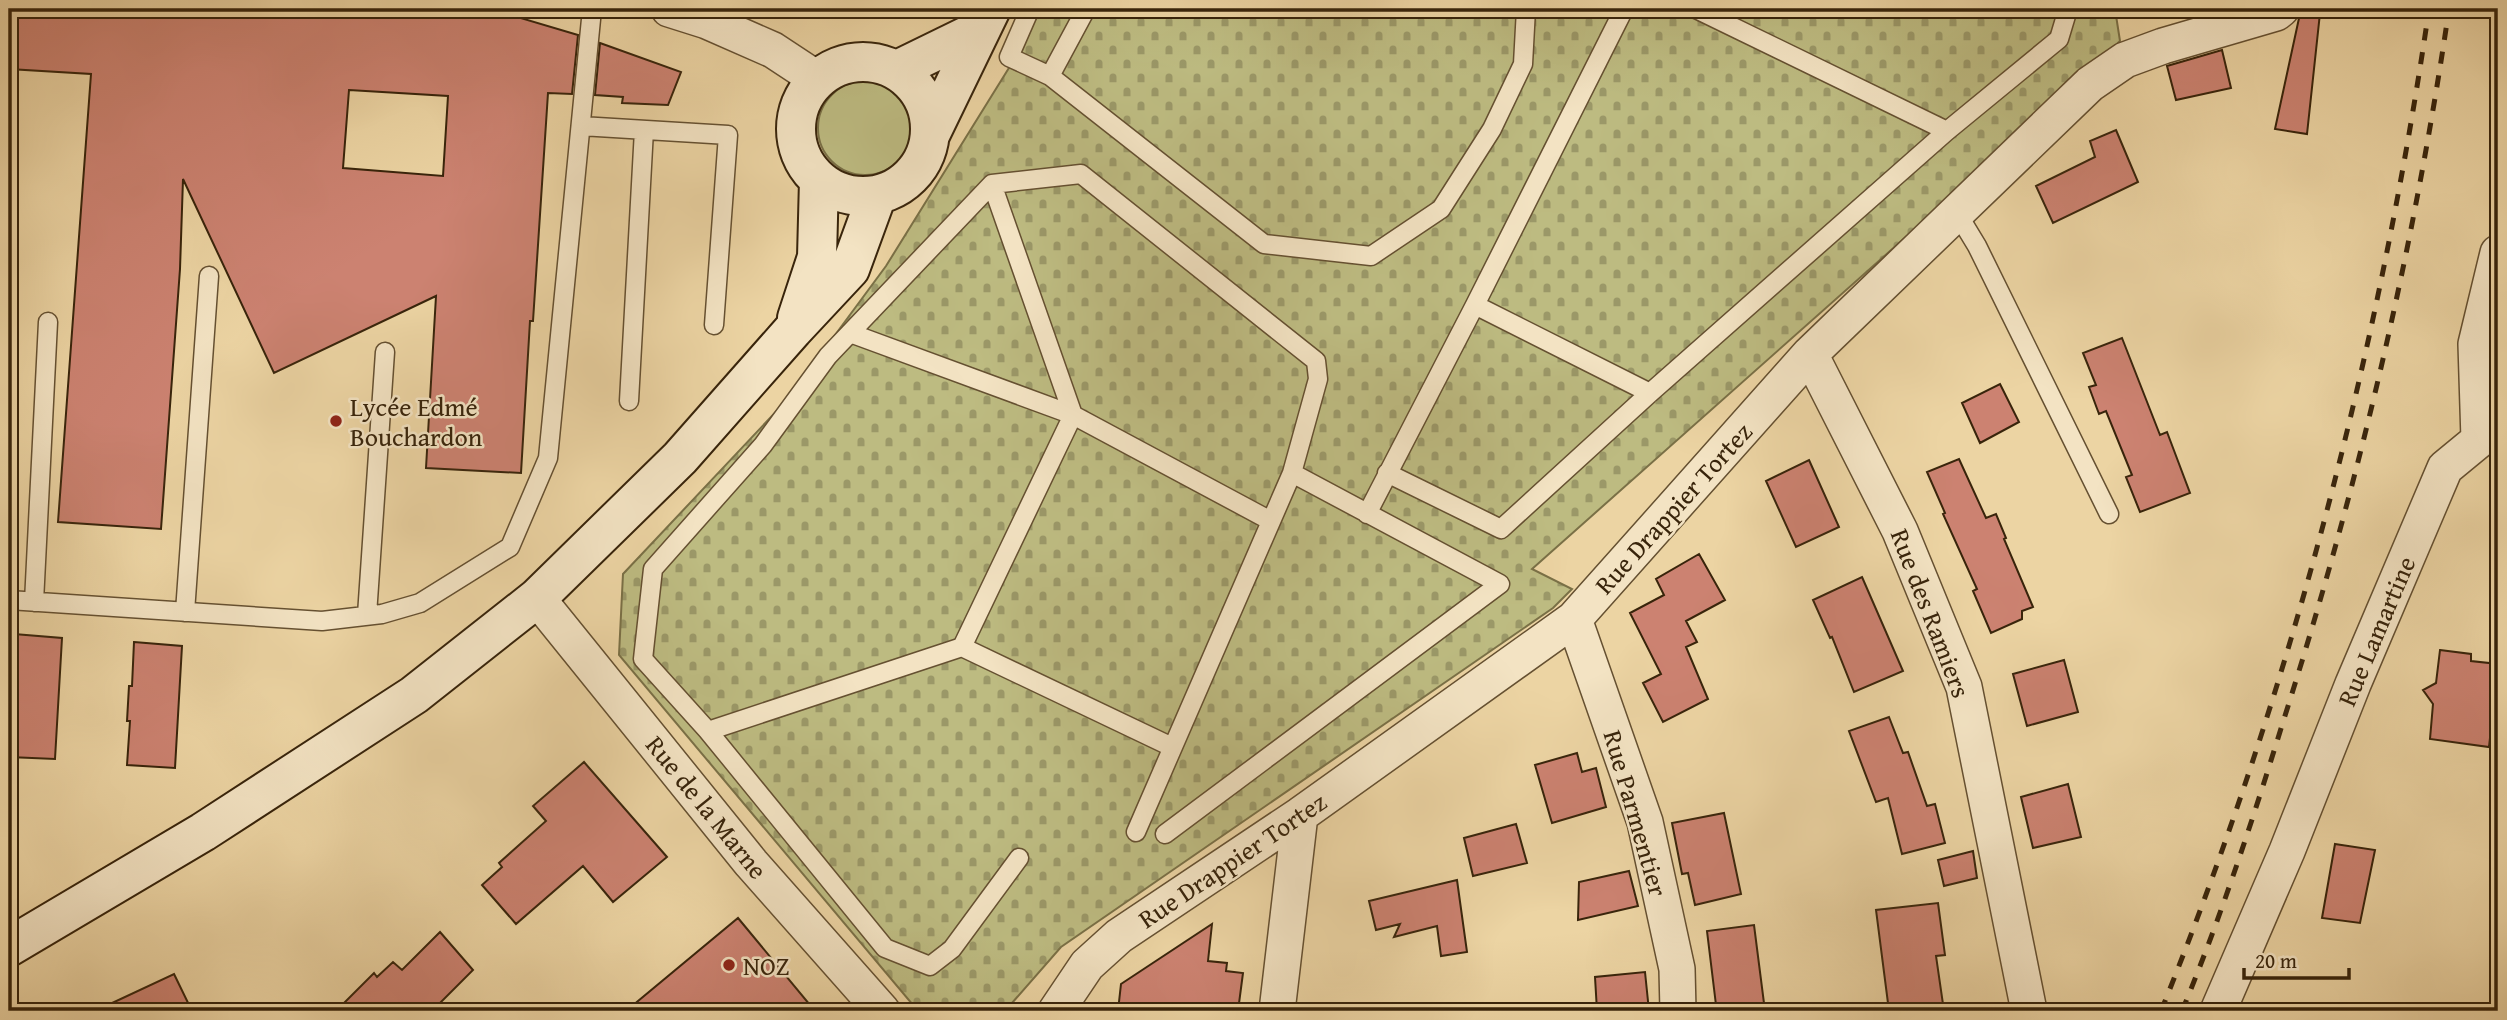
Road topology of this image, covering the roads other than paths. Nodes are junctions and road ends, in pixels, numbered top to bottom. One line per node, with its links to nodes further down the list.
1 (592, 9): 14 (lane)
2 (669, 9): 13 (street)
3 (1030, 9): 12 (lane)
4 (1086, 9): 12 (lane)
5 (1526, 9): 12 (lane)
6 (1624, 9): 24 (lane)
7 (1696, 9): 16 (lane)
8 (2068, 9): 16 (lane)
9 (2281, 9): 21 (street, Rue Drappier Tortez)
10 (986, 19): 11 (street); 17 (street)
11 (897, 70): 13 (street); 17 (street)
12 (1050, 76)
13 (817, 79): 18 (street)
14 (581, 126): 15 (lane); 44 (lane)
15 (643, 130): 26 (lane); 32 (lane)
16 (1947, 131): 31 (lane)
17 (930, 135): 20 (street)
18 (819, 180): 20 (street); 27 (street)
19 (992, 184): 28 (lane); 33 (lane); 35 (lane)
20 (877, 195): 27 (street)
21 (1957, 213): 30 (street, Rue Drappier Tortez); 38 (lane)
22 (2498, 253): 34 (street, Rue Lamartine)
23 (209, 276): 43 (lane)
24 (1475, 305): 31 (lane); 36 (lane)
25 (48, 322): 42 (lane)
26 (714, 325)
27 (793, 330): 40 (street)
28 (850, 333): 33 (lane); 47 (lane)
29 (385, 352): 44 (lane)
30 (1810, 355): 45 (street, Rue Drappier Tortez); 58 (street, Rue des Ramiers)
31 (1650, 393): 36 (lane)
32 (629, 401)
33 (1073, 415): 39 (lane); 46 (lane)
34 (2489, 446): 59 (street, Rue Lamartine)
35 (1292, 473): 37 (lane); 39 (lane)
36 (1387, 473): 37 (lane)
37 (1367, 514): 51 (lane)
38 (2109, 514)
39 (1271, 521): 48 (lane)
40 (537, 598): 53 (street); 54 (street, Rue de la Marne)
41 (9, 600): 42 (lane)
42 (34, 602): 43 (lane)
43 (185, 612): 44 (lane)
44 (367, 615)
45 (1574, 619): 49 (street, Rue Drappier Tortez); 57 (street, Rue Parmentier)
46 (962, 647): 47 (lane); 48 (lane)
47 (708, 731): 52 (lane)
48 (1172, 747): 50 (lane)
49 (1300, 815): 55 (street, Rue Drappier Tortez); 56 (street)
50 (1136, 832)
51 (1165, 834)
52 (1019, 858)
53 (9, 947)
54 (882, 1011)
55 (1056, 1011)
56 (1277, 1011)
57 (1678, 1011)
58 (2029, 1011)
59 (2218, 1011)

